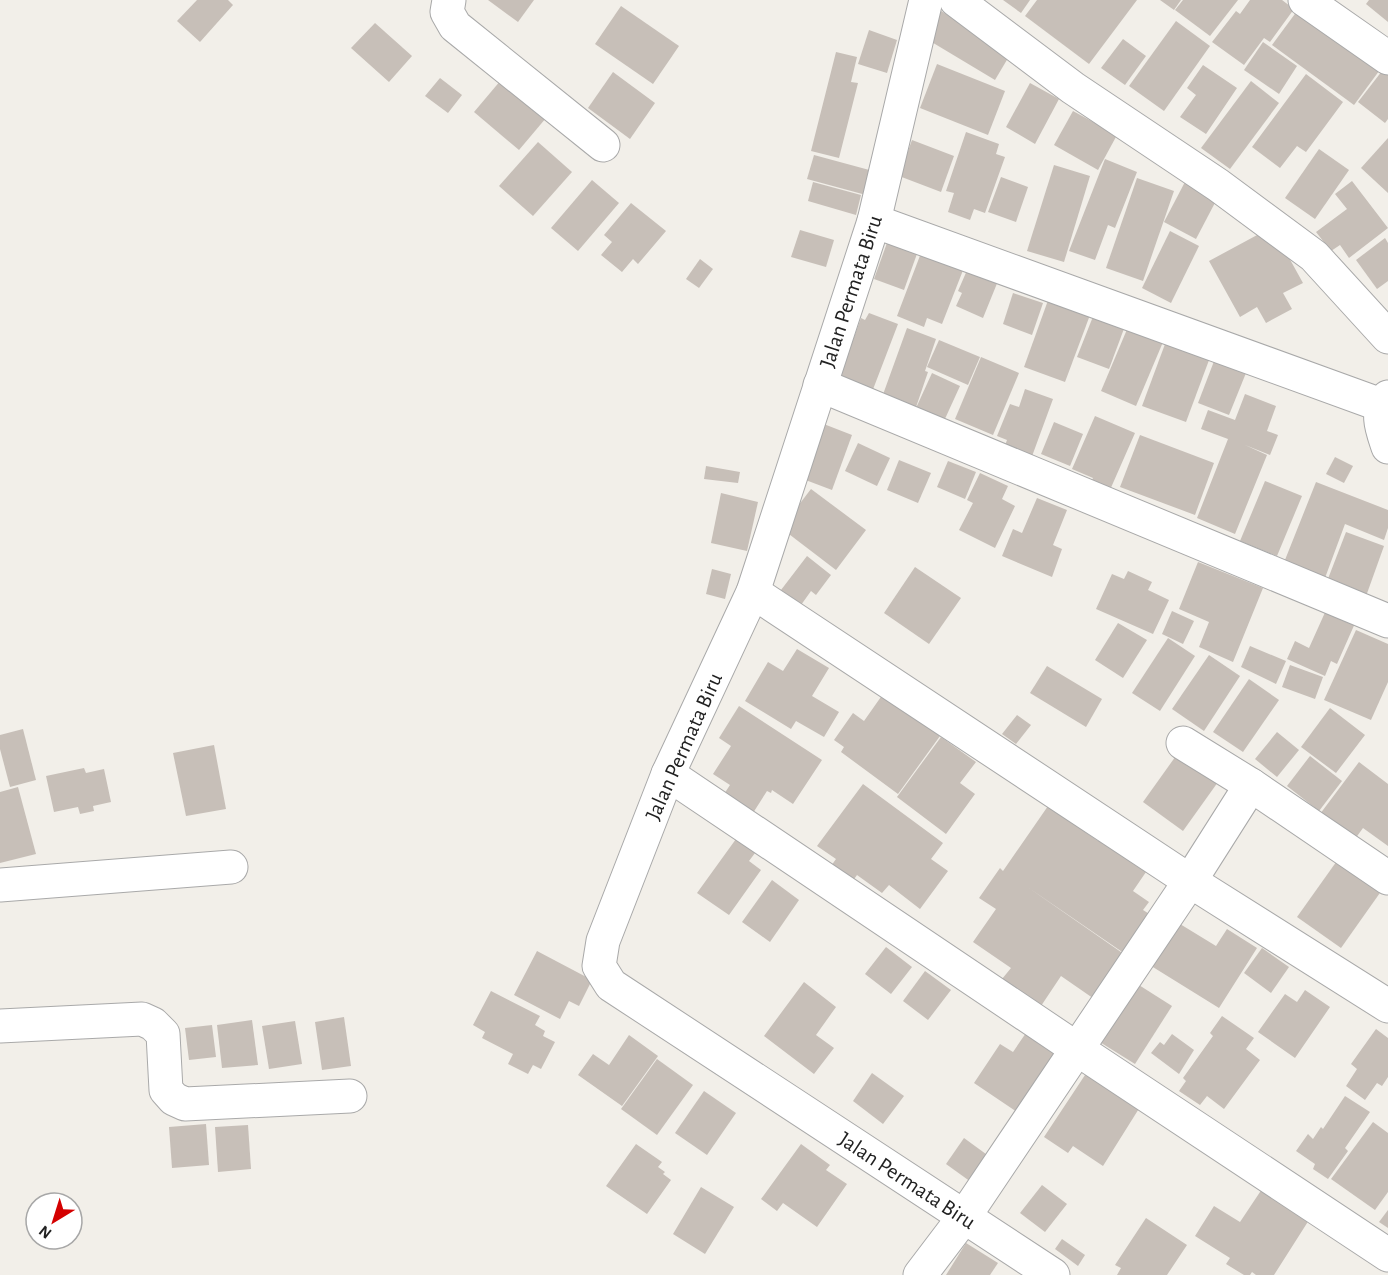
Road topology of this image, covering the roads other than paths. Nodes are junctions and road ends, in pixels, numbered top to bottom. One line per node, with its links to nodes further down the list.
1 (449, 0): 6 (street)
2 (926, 0): 7 (street, Jalan Permata Biru)
3 (956, 0): 8 (street)
4 (1305, 0): 5 (street)
5 (1388, 58)
6 (603, 145)
7 (874, 221): 9 (street, Jalan Permata Biru); 10 (street)
8 (1388, 337)
9 (820, 385): 12 (street, Jalan Permata Biru); 13 (street)
10 (1385, 401): 11 (street)
11 (1388, 447)
12 (753, 592): 15 (street, Jalan Permata Biru); 19 (street)
13 (1388, 621)
14 (1184, 743): 16 (street)
15 (668, 774): 23 (street); 25 (street, Jalan Permata Biru)
16 (1251, 785): 18 (street); 19 (street)
17 (231, 867): 20 (street)
18 (1388, 878)
19 (1190, 881): 21 (street); 23 (street)
20 (0, 885)
21 (1388, 1006)
22 (0, 1026): 24 (street)
23 (1077, 1049): 25 (street); 26 (street)
24 (350, 1096)
25 (964, 1217): 27 (street); 28 (street, Jalan Permata Biru)
26 (1388, 1255)
27 (920, 1275)
28 (1053, 1275)

